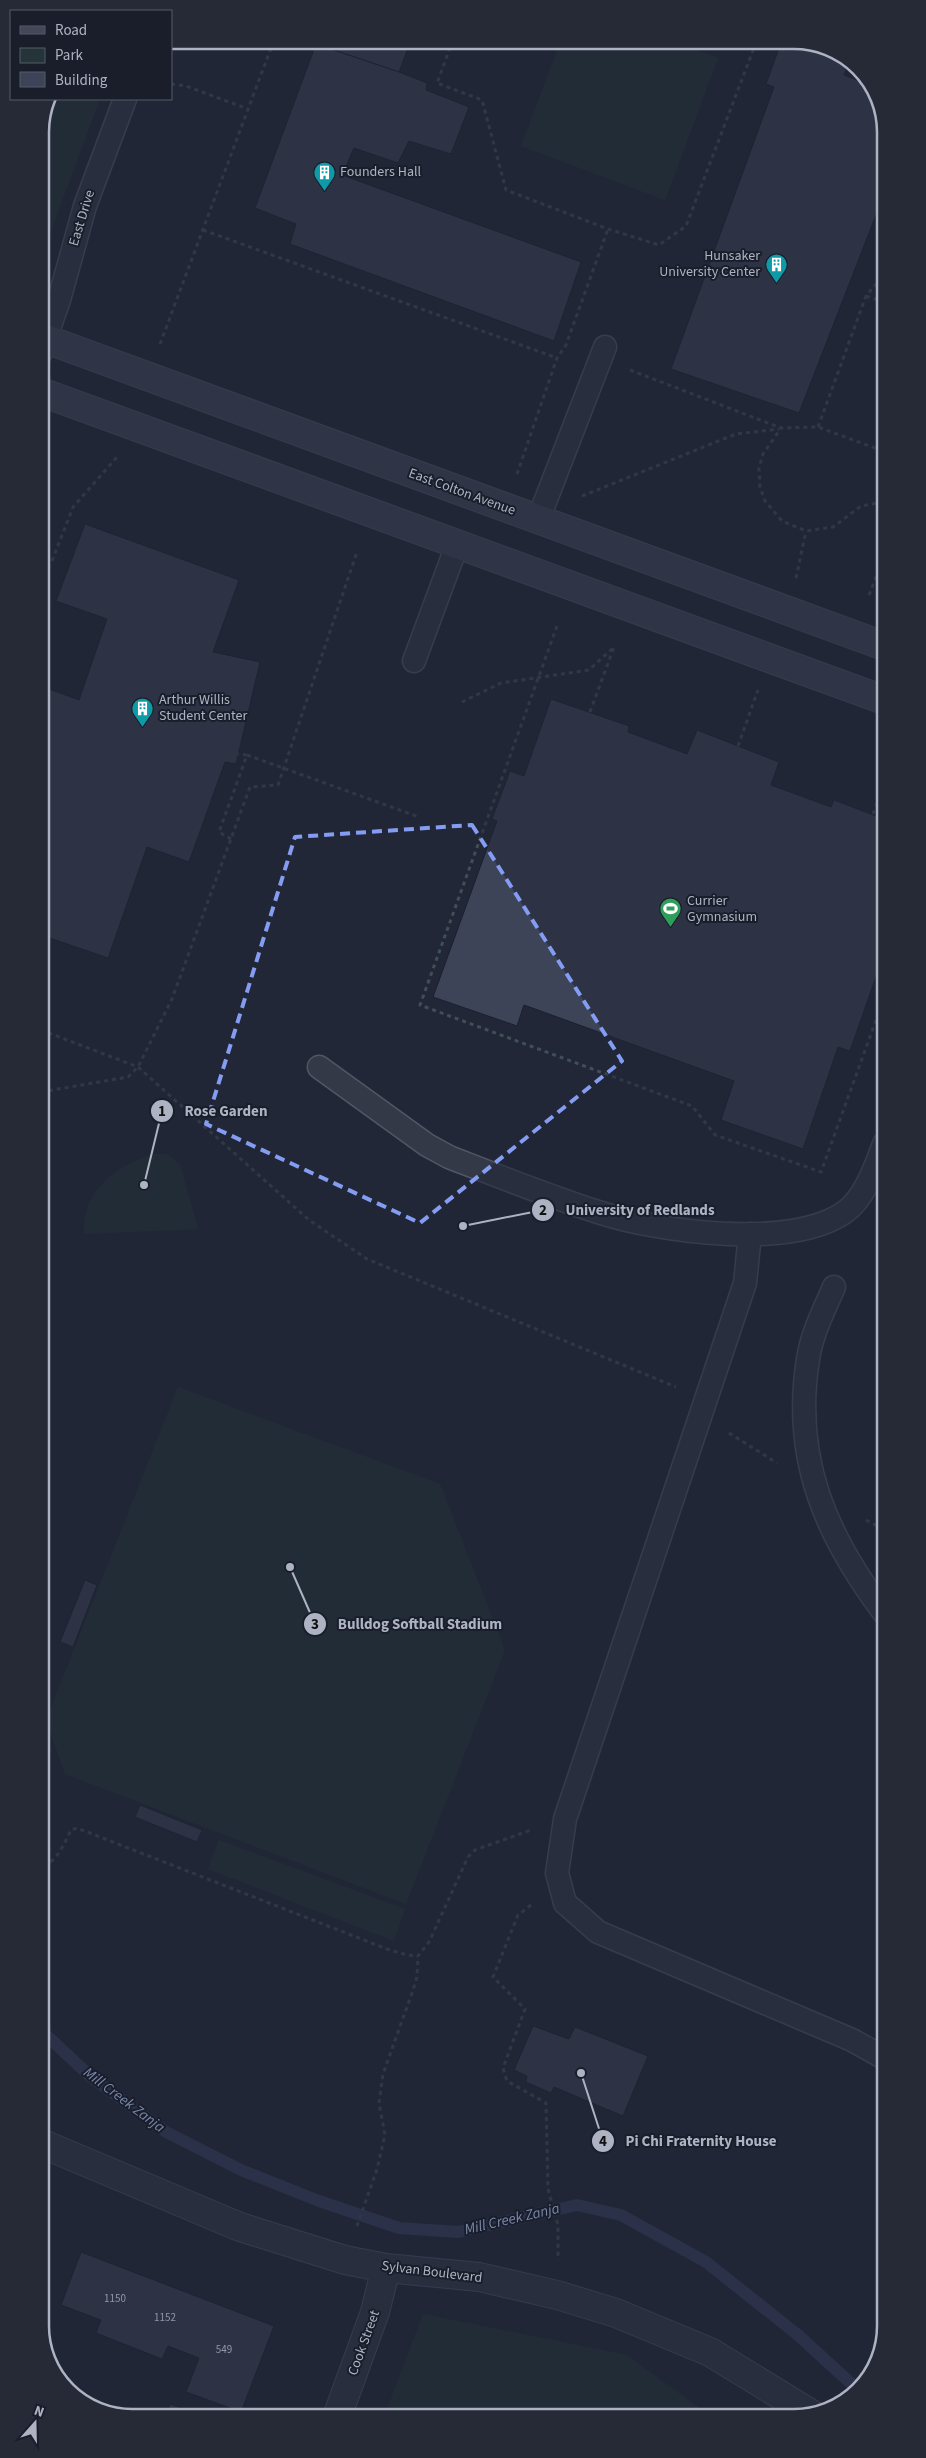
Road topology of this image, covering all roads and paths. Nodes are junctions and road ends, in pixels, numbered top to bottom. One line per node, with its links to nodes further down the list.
1 (271, 49): 6 (path)
2 (450, 49): 7 (path)
3 (754, 49): 7 (path)
4 (172, 84): 6 (path)
5 (125, 100): 12 (lane, East Drive)
6 (248, 109): 8 (path)
7 (608, 229): 14 (path)
8 (203, 230): 15 (path); 17 (path)
9 (877, 283): 10 (path)
10 (866, 296): 11 (path); 19 (path)
11 (877, 300)
12 (49, 325)
13 (49, 345): 26 (street, East Colton Avenue)
14 (566, 345): 16 (path); 17 (path)
15 (159, 347)
16 (602, 353): 20 (path); 26 (lane)
17 (558, 358): 23 (path)
18 (49, 395): 28 (street)
19 (818, 427): 20 (path); 21 (path)
20 (781, 428): 24 (path); 27 (path)
21 (877, 449)
22 (112, 464): 30 (path)
23 (516, 477)
24 (580, 497)
25 (877, 503): 27 (path)
26 (538, 520): 35 (street, East Colton Avenue)
27 (806, 532): 32 (path)
28 (457, 545): 36 (lane); 39 (street)
29 (357, 552): 45 (path)
30 (52, 561)
31 (877, 576): 33 (path)
32 (794, 583)
33 (869, 595)
34 (557, 626): 37 (path)
35 (877, 643)
36 (414, 661)
37 (538, 678): 40 (path); 41 (path); 50 (path)
38 (760, 685): 42 (path)
39 (877, 697)
40 (462, 702)
41 (590, 712)
42 (738, 746)
43 (238, 754): 44 (path)
44 (247, 755): 45 (path); 49 (path)
45 (283, 768): 48 (path); 49 (path)
46 (877, 803): 47 (path)
47 (872, 814)
48 (418, 817)
49 (231, 839): 52 (path)
50 (877, 1017)
51 (49, 1033): 52 (path)
52 (138, 1067): 54 (path); 58 (path)
53 (319, 1067): 56 (lane)
54 (49, 1091)
55 (877, 1163): 56 (lane)
56 (750, 1234): 62 (lane)
57 (834, 1287): 61 (lane)
58 (678, 1388)
59 (721, 1428): 60 (path)
60 (779, 1464)
61 (877, 1603)
62 (564, 1819): 64 (lane); 65 (path)
63 (49, 1862): 65 (path)
64 (559, 1883): 66 (lane); 68 (path)
65 (418, 1956): 69 (path)
66 (877, 2054)
67 (49, 2147): 70 (street, Sylvan Boulevard)
68 (558, 2225)
69 (356, 2230)
70 (386, 2268): 71 (street, Cook Street); 72 (street, Sylvan Boulevard)
71 (340, 2409)
72 (806, 2409)

